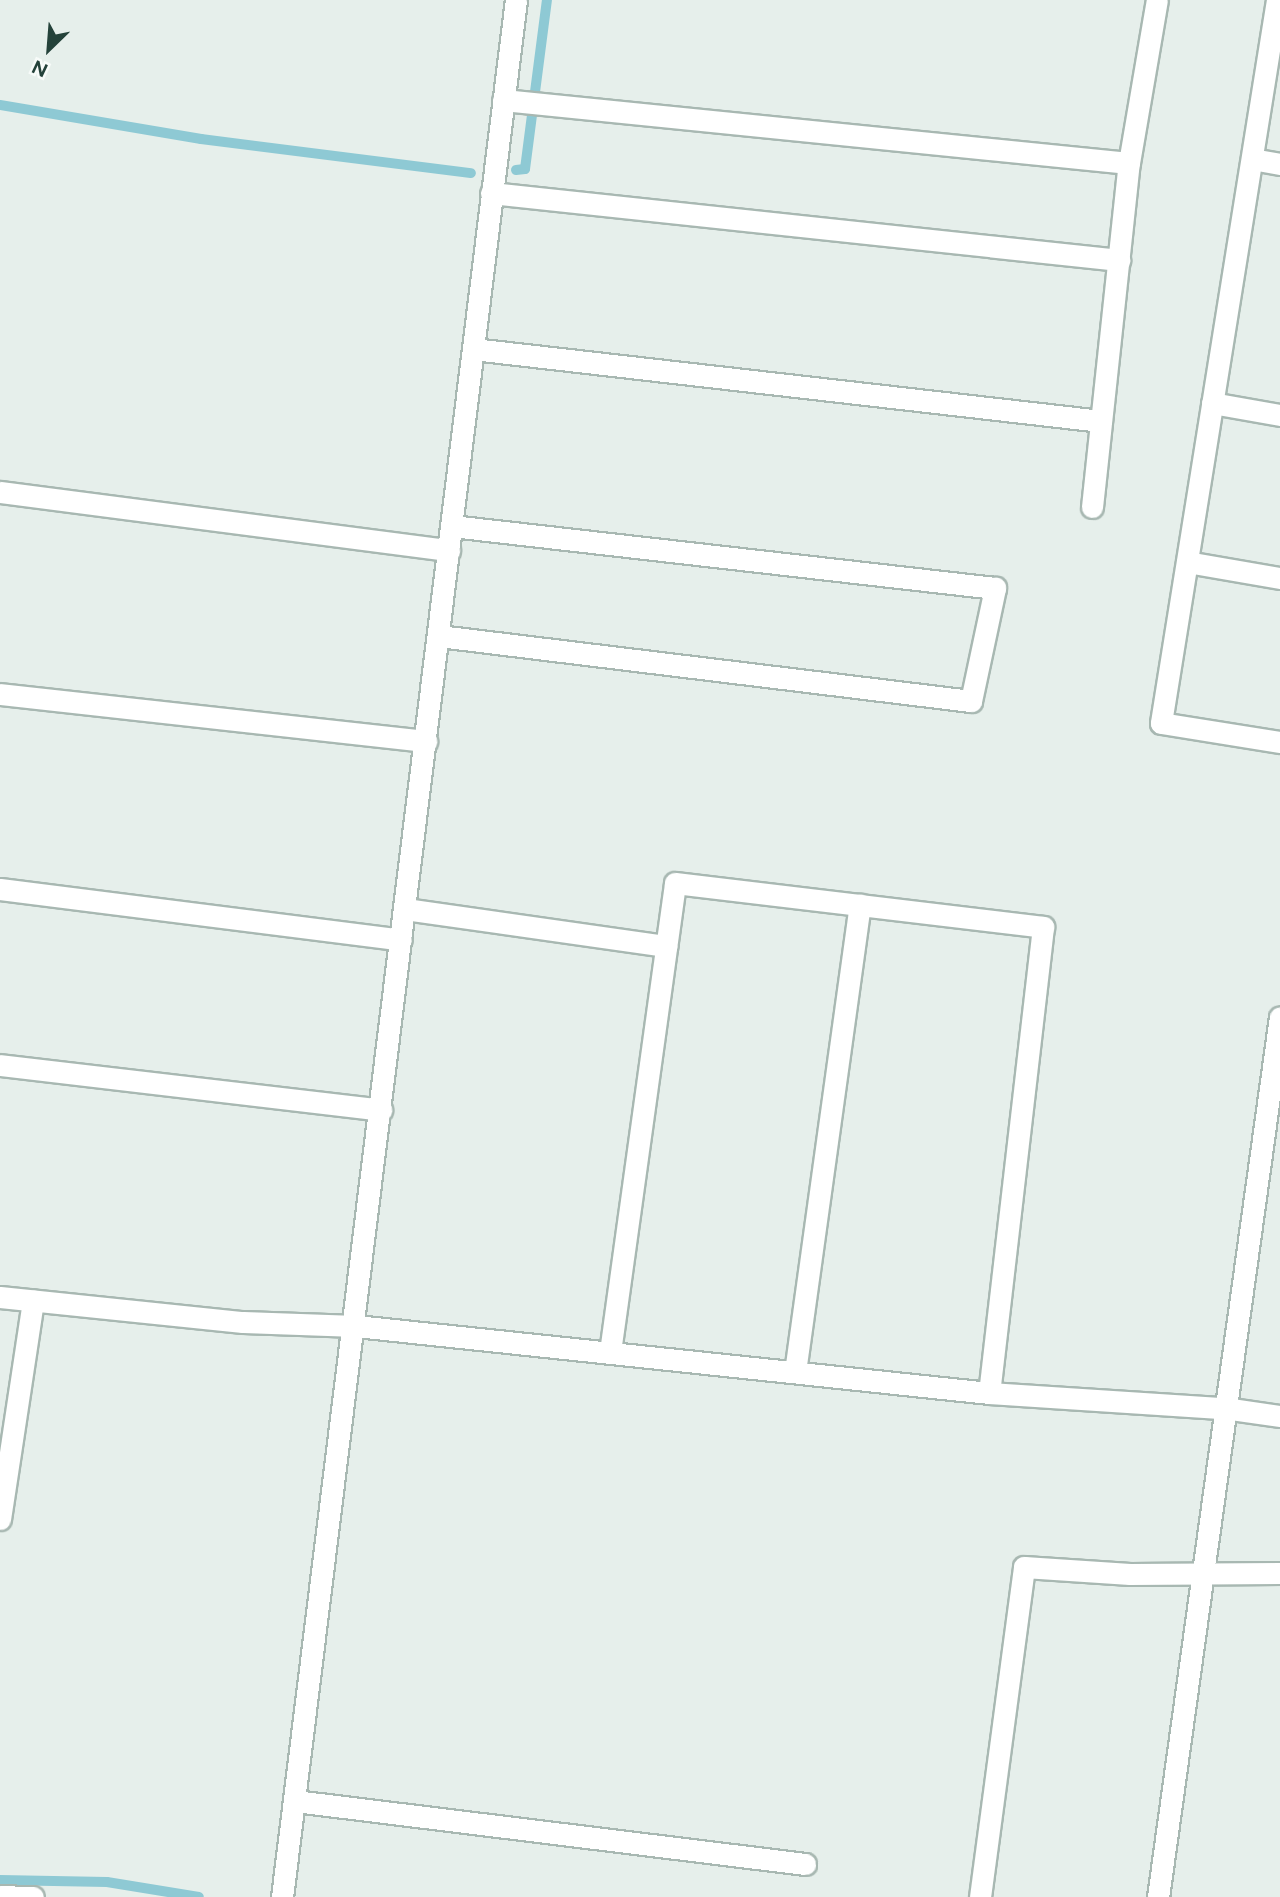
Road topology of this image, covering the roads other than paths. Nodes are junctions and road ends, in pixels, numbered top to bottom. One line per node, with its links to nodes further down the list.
1 (516, 0): 4 (street)
2 (1157, 0): 6 (street)
3 (1278, 0): 5 (street)
4 (524, 103): 6 (street); 8 (street)
5 (1252, 159): 7 (street); 11 (street)
6 (1129, 163): 9 (street)
7 (1280, 164)
8 (491, 194): 9 (street); 10 (street)
9 (1119, 260): 13 (street)
10 (473, 349): 13 (street); 16 (street)
11 (1212, 403): 12 (street); 18 (street)
12 (1280, 415)
13 (1101, 421): 15 (street)
14 (0, 492): 17 (street)
15 (1092, 507)
16 (452, 526): 17 (street); 20 (street)
17 (449, 550): 20 (street)
18 (1187, 562): 19 (street); 23 (street)
19 (1280, 578)
20 (439, 636): 22 (street)
21 (0, 694): 22 (street)
22 (426, 741): 26 (street)
23 (1280, 742)
24 (0, 889): 27 (street)
25 (860, 905): 28 (street); 36 (street); 37 (street)
26 (405, 909): 27 (street); 28 (street)
27 (401, 940): 31 (street)
28 (666, 946): 35 (street)
29 (1280, 1017): 38 (street)
30 (0, 1065): 31 (street)
31 (381, 1110): 34 (street)
32 (0, 1297): 33 (street)
33 (33, 1300): 34 (street); 40 (street)
34 (356, 1326): 35 (street); 43 (street)
35 (610, 1352): 36 (street)
36 (795, 1372): 37 (street)
37 (989, 1393): 38 (street)
38 (1224, 1408): 39 (street); 41 (street)
39 (1280, 1416)
40 (0, 1518)
41 (1203, 1573): 42 (street); 48 (street); 49 (street)
42 (1280, 1573)
43 (295, 1801): 44 (street); 47 (street)
44 (805, 1864)
45 (0, 1896): 46 (street)
46 (33, 1897)
47 (282, 1897)
48 (980, 1897)
49 (1158, 1897)

